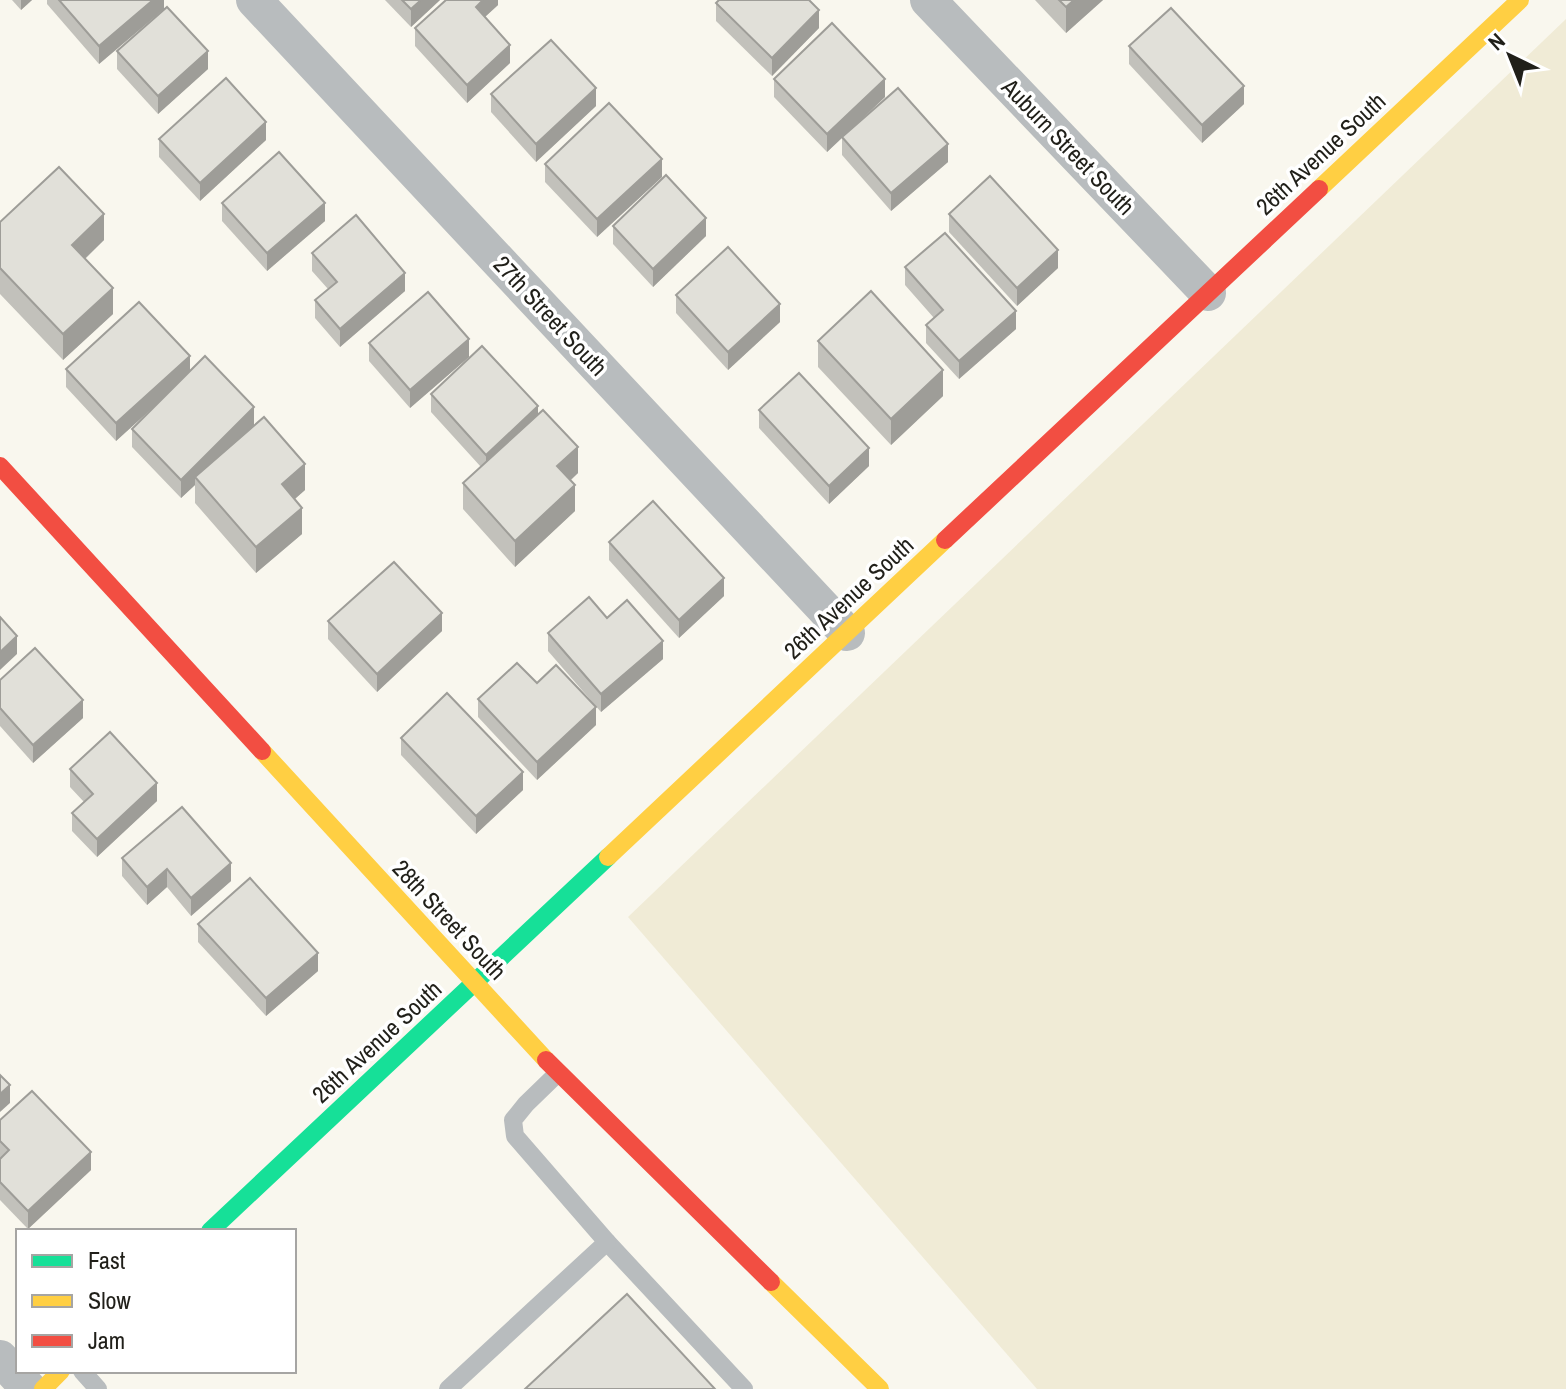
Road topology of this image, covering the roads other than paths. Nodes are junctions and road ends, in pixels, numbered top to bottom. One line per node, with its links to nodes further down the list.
1 (254, 0): 6 (street, 27th Street South)
2 (928, 0): 4 (street, Auburn Street South)
3 (1520, 0): 4 (street, 26th Avenue South)
4 (1208, 293): 6 (street, 26th Avenue South)
5 (0, 466): 7 (street, 28th Street South)
6 (847, 633): 7 (street, 26th Avenue South)
7 (474, 983): 8 (street, 28th Street South); 9 (street, 26th Avenue South)
8 (558, 1073): 10 (lane); 19 (street, 28th Street South)
9 (212, 1229)
10 (607, 1242): 17 (lane); 18 (lane)
11 (0, 1358): 14 (street)
12 (59, 1373): 15 (street)
13 (84, 1373): 16 (lane)
14 (29, 1389)
15 (43, 1389)
16 (98, 1389)
17 (448, 1389)
18 (744, 1389)
19 (880, 1389)

